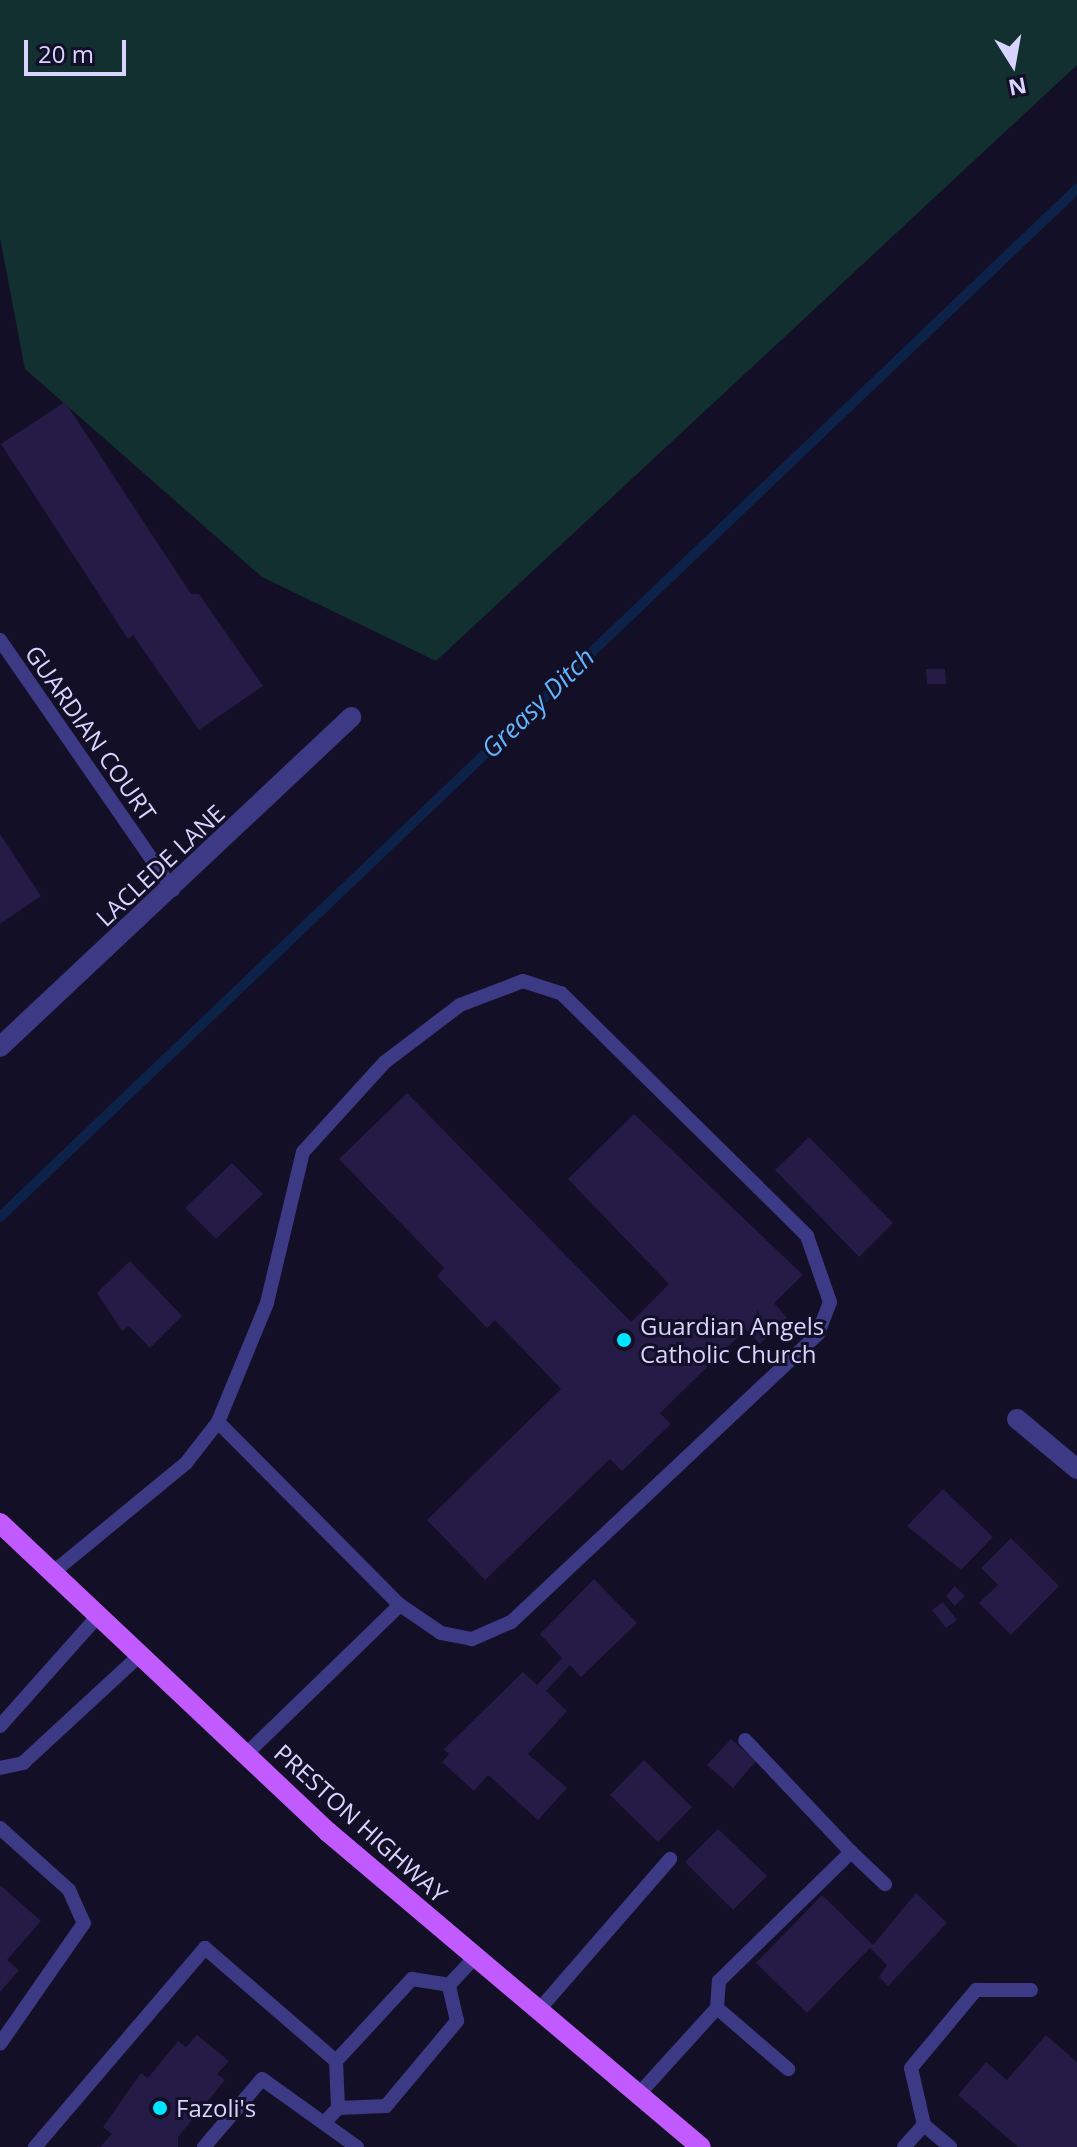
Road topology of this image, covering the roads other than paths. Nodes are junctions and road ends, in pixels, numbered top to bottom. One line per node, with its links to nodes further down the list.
1 (0, 640): 3 (lane, GUARDIAN COURT)
2 (352, 717): 3 (street, LACLEDE LANE)
3 (173, 890): 4 (street, LACLEDE LANE)
4 (0, 1047)
5 (1017, 1419): 7 (street)
6 (218, 1422): 9 (lane); 10 (lane); 10 (lane)
7 (1077, 1469)
8 (0, 1523): 9 (main road, PRESTON HIGHWAY)
9 (51, 1574): 11 (main road, PRESTON HIGHWAY)
10 (400, 1605): 15 (lane)
11 (97, 1617): 12 (main road, PRESTON HIGHWAY); 13 (lane)
12 (139, 1656): 15 (main road, PRESTON HIGHWAY); 16 (lane)
13 (0, 1726)
14 (745, 1740): 18 (lane)
15 (245, 1755): 21 (main road, PRESTON HIGHWAY)
16 (0, 1768)
17 (0, 1828): 26 (lane)
18 (851, 1852): 20 (lane); 24 (lane)
19 (670, 1859): 25 (lane)
20 (885, 1884)
21 (474, 1958): 22 (lane); 25 (main road, PRESTON HIGHWAY)
22 (449, 1985): 27 (lane); 30 (lane)
23 (1031, 1990): 32 (lane)
24 (717, 2008): 28 (lane); 29 (lane)
25 (537, 2012): 29 (main road, PRESTON HIGHWAY)
26 (0, 2044)
27 (336, 2061): 30 (lane); 33 (lane)
28 (788, 2069)
29 (638, 2095): 36 (main road, PRESTON HIGHWAY)
30 (338, 2108): 31 (lane)
31 (325, 2122): 34 (lane); 35 (lane)
32 (924, 2125): 37 (lane); 38 (lane)
33 (35, 2147)
34 (204, 2147)
35 (357, 2147)
36 (701, 2147)
37 (904, 2147)
38 (950, 2147)

